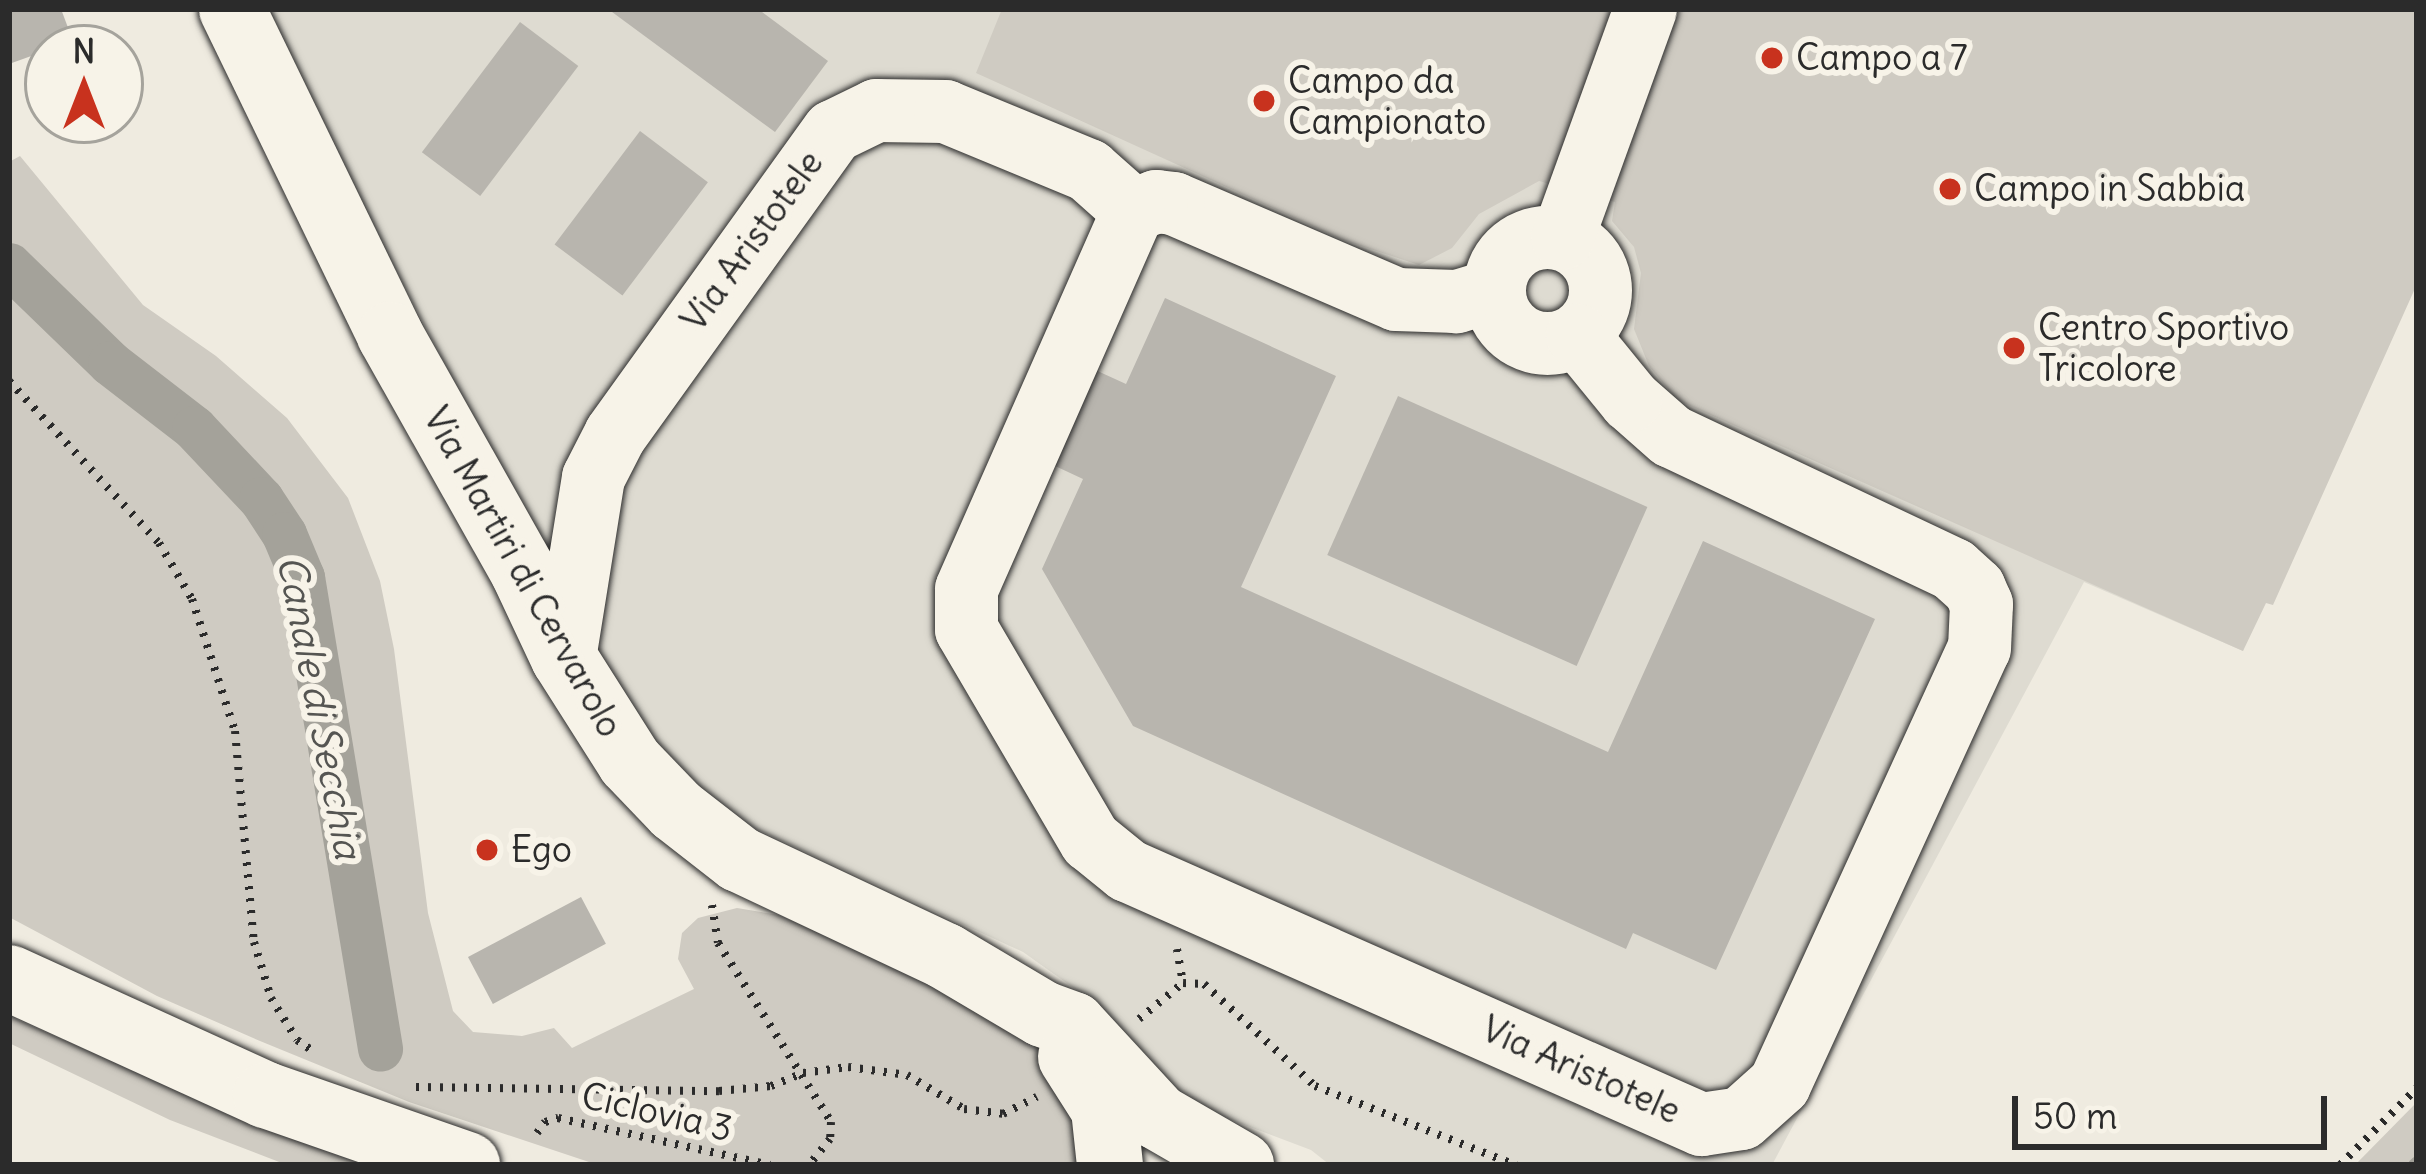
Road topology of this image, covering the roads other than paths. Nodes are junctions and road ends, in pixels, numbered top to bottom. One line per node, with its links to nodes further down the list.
1 (232, 9): 7 (main road, Via Martiri di Cervarolo)
2 (1645, 9): 4 (street)
3 (1133, 210): 5 (street); 6 (street, Via Aristotele); 7 (street, Via Aristotele)
4 (1562, 238): 5 (street); 6 (street)
5 (1493, 290): 6 (street)
6 (1577, 334)
7 (564, 658): 9 (main road, Via Martiri di Cervarolo)
8 (9, 978): 10 (main road)
9 (1043, 1014): 11 (main road, Via Martiri di Cervarolo); 12 (main road, Via Martiri di Cervarolo)
10 (467, 1165)
11 (1110, 1165)
12 (1240, 1165)

